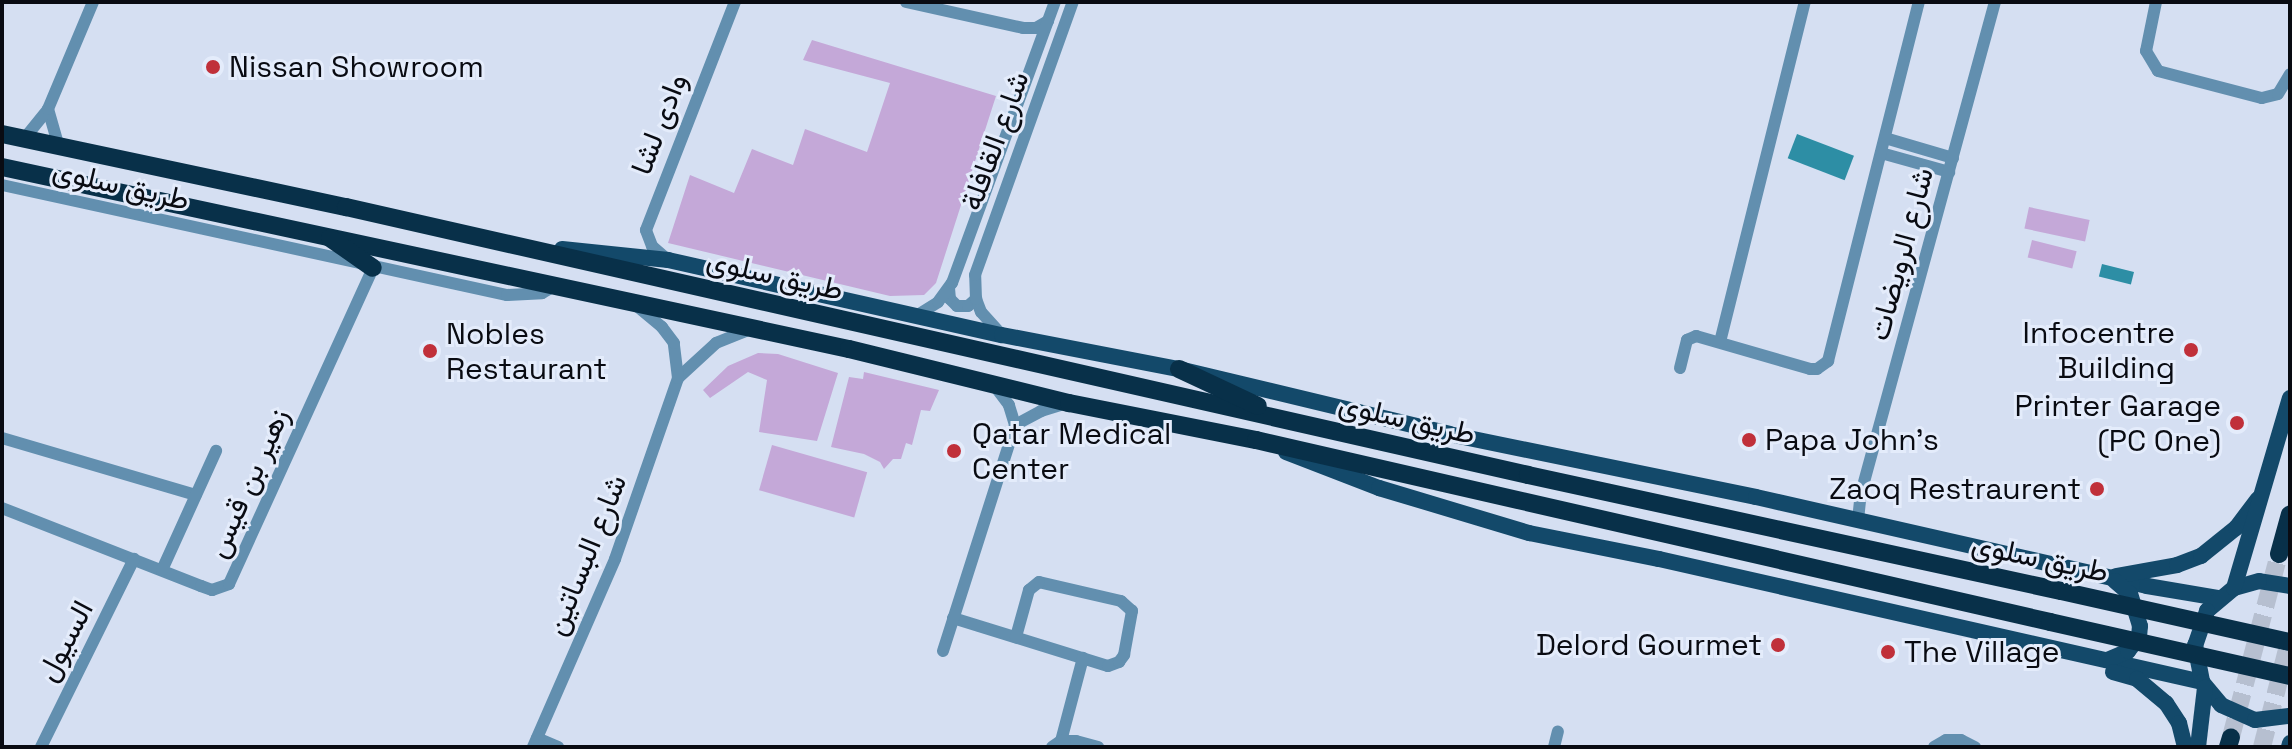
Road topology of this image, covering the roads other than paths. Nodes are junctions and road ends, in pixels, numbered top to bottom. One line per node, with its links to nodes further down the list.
1 (93, 2): 14 (street)
2 (735, 2): 26 (street, وادى لشا)
3 (906, 2): 11 (street)
4 (1055, 2): 10 (street, شارع القافلة)
5 (1073, 2): 30 (street, شارع القافلة)
6 (1805, 2): 35 (street)
7 (1919, 2): 16 (street)
8 (1995, 2): 20 (street, شارع الرويضات)
9 (2156, 2): 13 (street)
10 (1048, 21): 11 (street); 12 (street, شارع القافلة)
11 (1000, 24): 12 (street)
12 (1037, 50): 29 (street, شارع القافلة)
13 (2290, 74)
14 (48, 109): 17 (street); 18 (street)
15 (2, 134): 17 (highway, طريق سلوى)
16 (1885, 138): 19 (street); 20 (street)
17 (24, 139): 18 (highway, طريق سلوى)
18 (59, 147): 25 (highway, طريق سلوى)
19 (1881, 153): 22 (street); 35 (street)
20 (1953, 158): 22 (street, شارع الرويضات)
21 (2, 167): 24 (highway, طريق سلوى)
22 (1949, 172): 51 (street, شارع الرويضات)
23 (2, 185): 27 (street, طريق سلوى)
24 (325, 234): 27 (highway); 28 (highway, طريق سلوى)
25 (513, 244): 26 (main road, طريق سلوى); 42 (highway, طريق سلوى)
26 (668, 260): 32 (main road, طريق سلوى)
27 (373, 268): 28 (street, طريق سلوى); 54 (street, زهير بن قيس)
28 (556, 285): 31 (highway, طريق سلوى)
29 (949, 288): 30 (street); 32 (street, شارع القافلة)
30 (976, 299): 34 (street)
31 (633, 303): 33 (highway, طريق سلوى); 38 (street, شارع البساتين)
32 (916, 316): 34 (main road, طريق سلوى)
33 (753, 328): 38 (street, شارع البساتين); 39 (highway, طريق سلوى)
34 (1002, 335): 37 (main road, طريق سلوى)
35 (1720, 342): 36 (street)
36 (1680, 368)
37 (1179, 369): 42 (highway); 51 (main road, طريق سلوى)
38 (678, 378): 70 (street, شارع البساتين)
39 (992, 382): 41 (highway, طريق سلوى); 43 (street)
40 (2290, 398): 47 (main road)
41 (1069, 403): 43 (street); 45 (highway, طريق سلوى)
42 (1289, 421): 61 (highway, طريق سلوى, bridge)
43 (1015, 425): 59 (street)
44 (2, 438): 48 (street)
45 (1256, 440): 62 (main road, طريق سلوى); 66 (highway, طريق سلوى, bridge)
46 (216, 451): 48 (street)
47 (2265, 488): 55 (main road); 57 (main road)
48 (196, 495): 54 (street)
49 (2, 508): 53 (street, زهير بن قيس)
50 (2290, 514): 52 (highway)
51 (1858, 520): 55 (main road, طريق سلوى)
52 (2279, 554)
53 (134, 559): 54 (street, زهير بن قيس); 72 (street, السيول)
54 (162, 570)
55 (2111, 577): 58 (main road, طريق سلوى); 65 (main road)
56 (2290, 586): 57 (main road)
57 (2234, 588): 58 (main road)
58 (2219, 598): 67 (main road)
59 (953, 618): 60 (street); 63 (street)
60 (1016, 637): 64 (street); 64 (street)
61 (2290, 642)
62 (2049, 648): 65 (main road, طريق سلوى); 78 (main road)
63 (943, 651)
64 (1083, 658): 71 (street)
65 (2106, 660): 67 (main road, طريق سلوى)
66 (2290, 676)
67 (2204, 684): 68 (main road); 79 (main road)
68 (2290, 716)
69 (1558, 731): 75 (street)
70 (535, 743): 73 (street)
71 (1056, 744): 74 (street)
72 (41, 747)
73 (558, 747)
74 (1098, 747)
75 (1554, 747)
76 (1934, 747): 77 (street)
77 (1975, 747)
78 (2185, 747)
79 (2198, 747)

